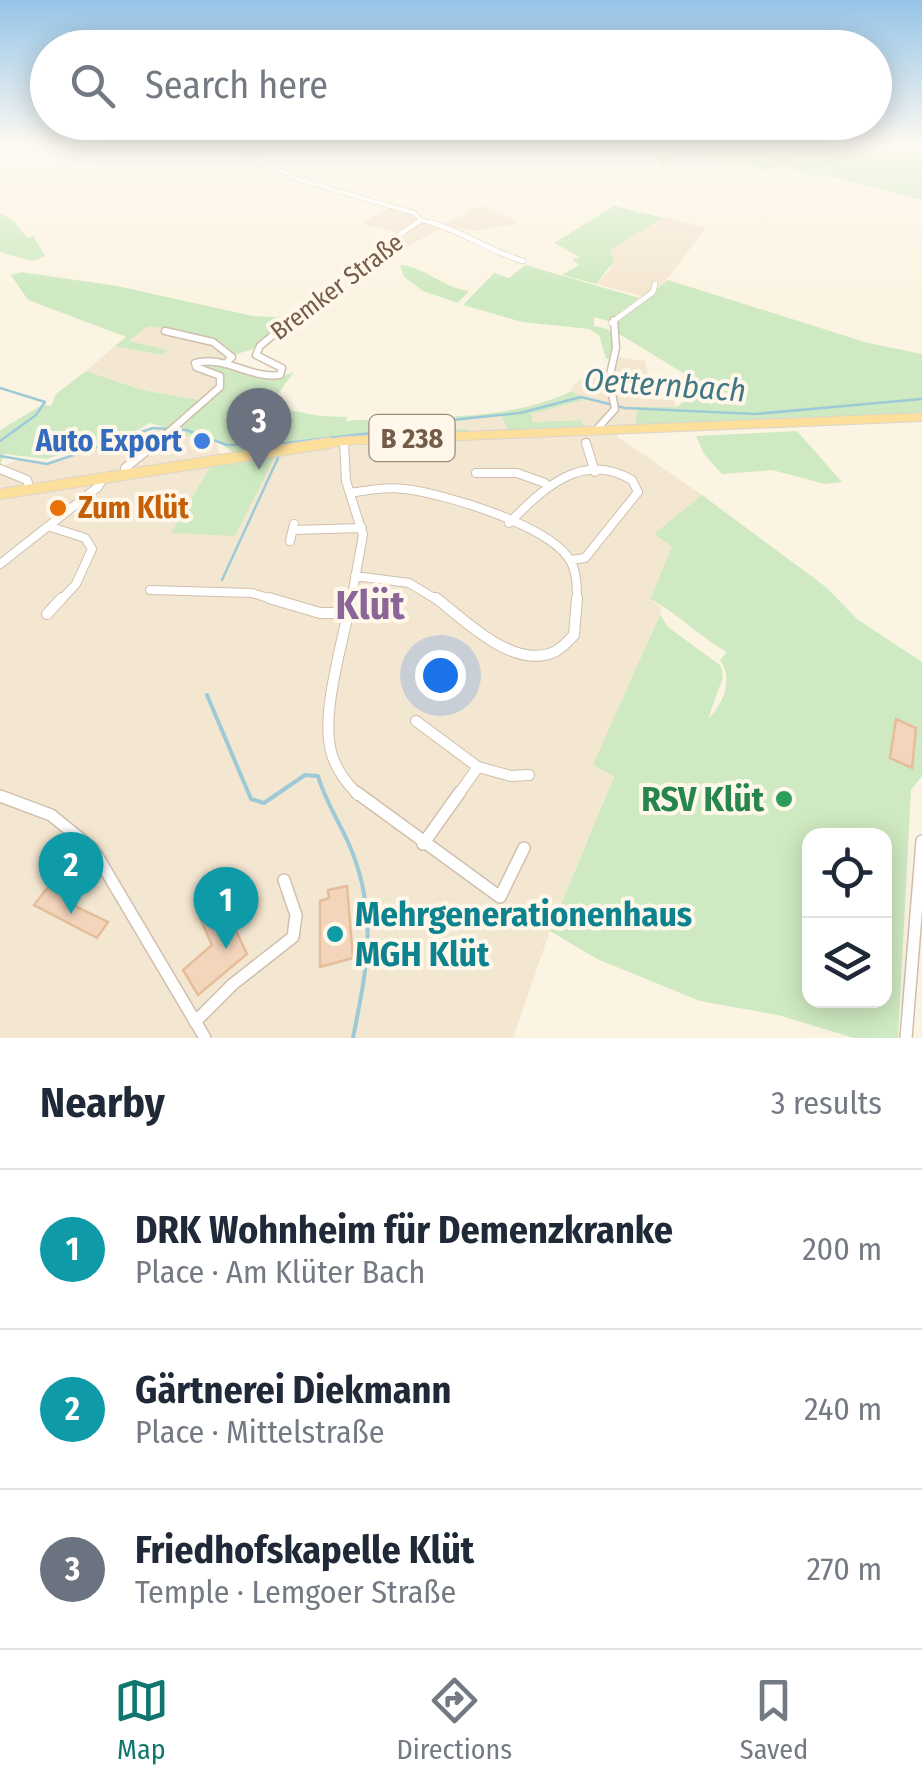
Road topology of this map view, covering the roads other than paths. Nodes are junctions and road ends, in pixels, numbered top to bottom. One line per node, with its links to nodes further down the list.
1 (347, 193): 2 (street, Bremker Straße)
2 (421, 220): 3 (street, Bremker Straße); 6 (street, Bremker Straße)
3 (522, 261)
4 (655, 284): 8 (street)
5 (165, 331): 6 (street)
6 (226, 364): 14 (street)
7 (922, 418): 8 (main road, B 238)
8 (596, 430): 9 (main road, B 238)
9 (344, 442): 14 (main road, B 238); 18 (street)
10 (586, 442): 13 (street)
11 (0, 468): 17 (street)
12 (481, 470): 16 (street)
13 (595, 472): 16 (street); 24 (street)
14 (124, 474): 15 (main road, B 238)
15 (103, 478): 17 (main road, B 238); 21 (street)
16 (545, 483): 20 (street)
17 (30, 489): 19 (main road, B 238)
18 (350, 493): 20 (street); 22 (street)
19 (0, 494)
20 (509, 523): 24 (street)
21 (48, 526): 25 (street); 29 (street)
22 (362, 528): 23 (street); 26 (street)
23 (290, 541)
24 (571, 560): 26 (street)
25 (0, 564)
26 (355, 576): 28 (street)
27 (150, 590): 28 (street)
28 (350, 613): 35 (street)
29 (46, 614)
30 (416, 721): 31 (street)
31 (478, 767): 32 (street); 35 (street)
32 (530, 774)
33 (0, 796): 38 (street)
34 (922, 841): 40 (street)
35 (423, 844): 36 (street)
36 (524, 848)
37 (284, 880): 38 (street)
38 (195, 1022): 39 (street)
39 (205, 1038)
40 (906, 1038)

